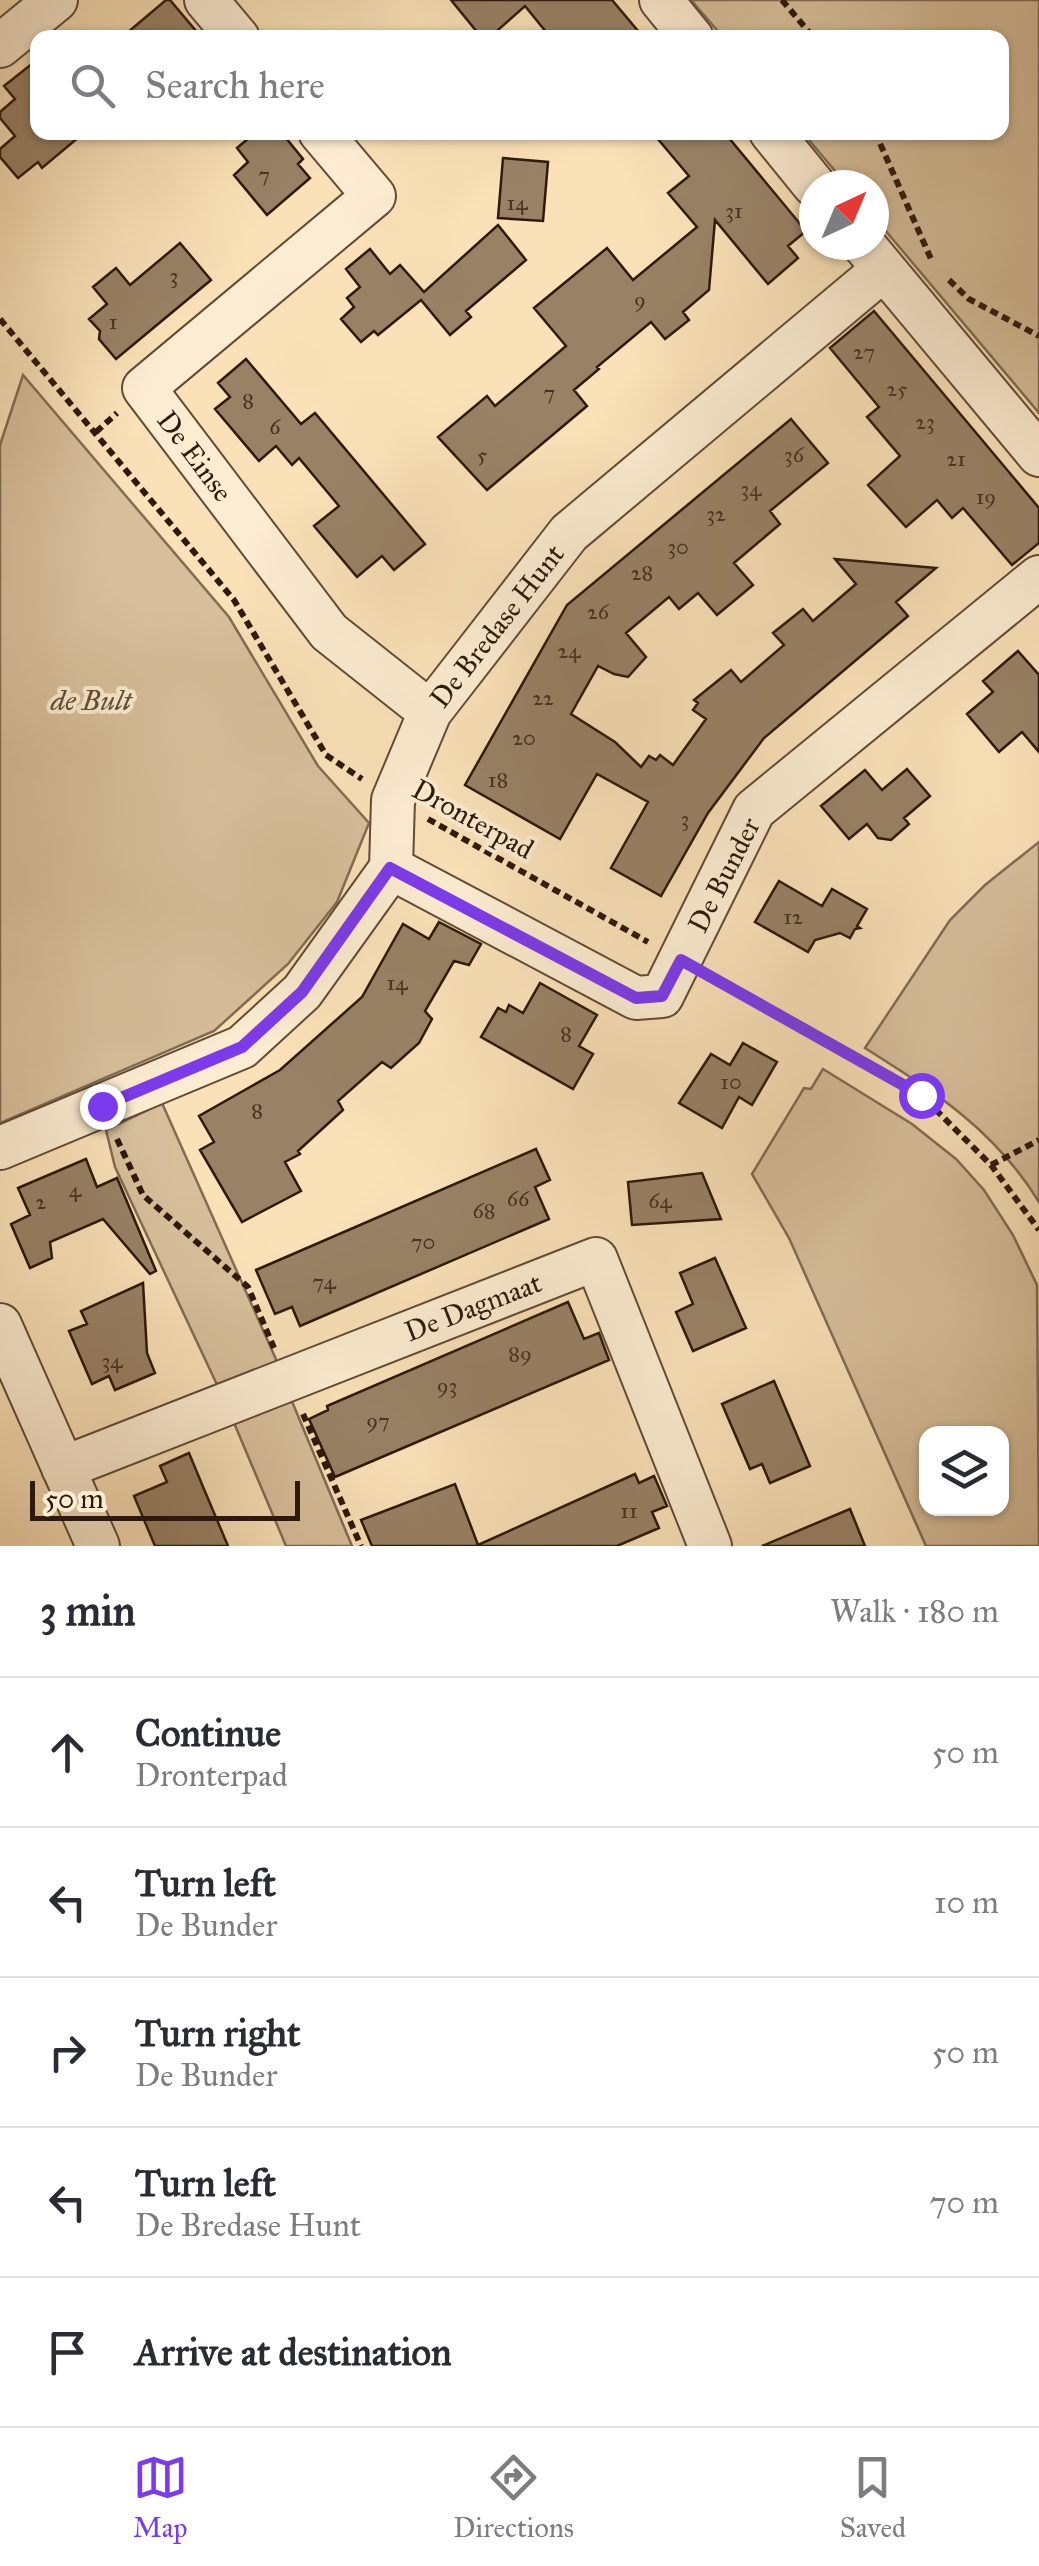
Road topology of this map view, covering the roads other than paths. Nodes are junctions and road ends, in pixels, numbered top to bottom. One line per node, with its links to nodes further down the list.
1 (56, 0): 6 (street)
2 (206, 0): 4 (street)
3 (661, 0): 5 (street)
4 (231, 30)
5 (685, 30)
6 (2, 39)
7 (327, 140): 14 (street, De Einse)
8 (777, 140): 9 (street)
9 (802, 170)
10 (871, 260): 14 (street, De Bredase Hunt)
11 (876, 260): 12 (street)
12 (1039, 455)
13 (1039, 578): 15 (street, De Bunder)
14 (430, 712): 15 (street, De Bredase Hunt)
15 (390, 868): 16 (street)
16 (0, 1148)
17 (0, 1325): 18 (street)
18 (10, 1377): 19 (street)
19 (64, 1468): 20 (street); 21 (street, De Dagmaat)
20 (98, 1546)
21 (709, 1546)

